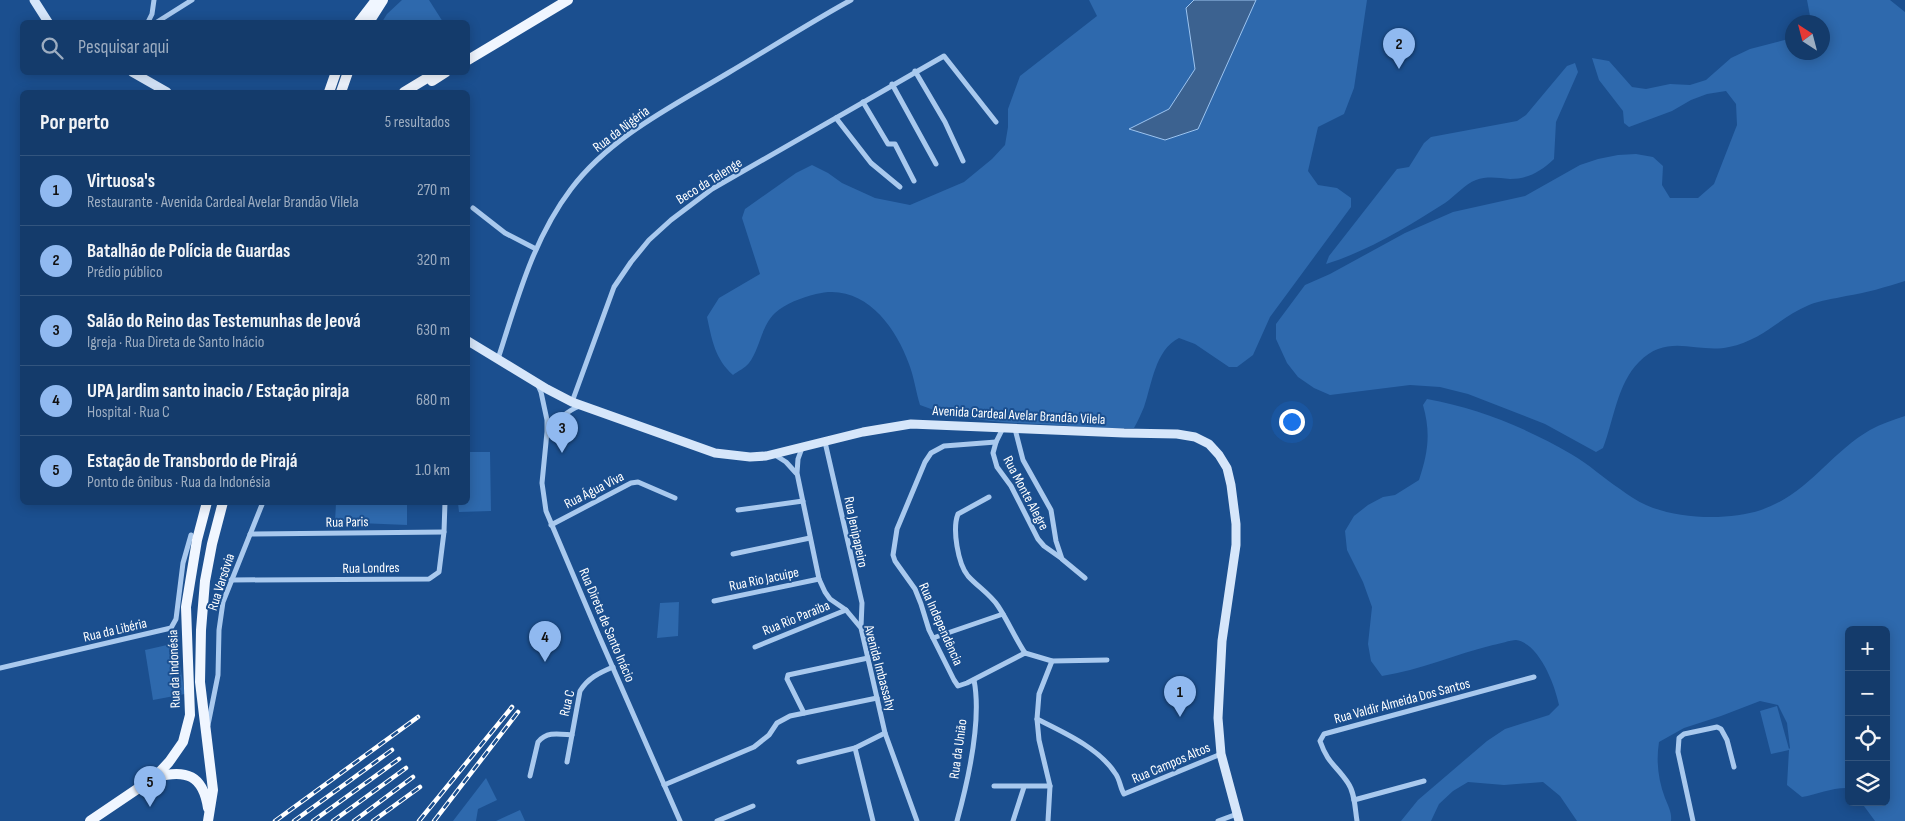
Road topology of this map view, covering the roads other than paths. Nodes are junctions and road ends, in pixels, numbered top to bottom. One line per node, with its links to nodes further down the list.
1 (34, 0): 8 (main road)
2 (154, 0): 9 (street)
3 (192, 0): 10 (street)
4 (376, 0): 11 (main road)
5 (383, 0): 12 (main road)
6 (568, 0): 13 (main road)
7 (851, 0): 34 (street, Rua da Nigéria)
8 (47, 20)
9 (149, 20)
10 (160, 20)
11 (361, 20)
12 (370, 20)
13 (470, 59)
14 (916, 71): 20 (street, Beco da Telenge); 28 (street, Beco da Telenge); 29 (street)
15 (137, 75): 21 (main road)
16 (335, 75): 22 (main road)
17 (347, 75): 23 (main road)
18 (432, 75): 24 (main road)
19 (441, 75): 25 (main road)
20 (892, 84): 26 (street, Beco da Telenge); 30 (street)
21 (164, 90)
22 (330, 90)
23 (341, 90)
24 (407, 90)
25 (417, 90)
26 (863, 102): 27 (street, Beco da Telenge); 31 (street)
27 (836, 118): 32 (street); 38 (street, Beco da Telenge)
28 (996, 122)
29 (963, 161)
30 (936, 164)
31 (914, 181)
32 (900, 187)
33 (473, 208): 34 (street)
34 (536, 249): 36 (street, Rua da Nigéria)
35 (470, 342): 36 (main road, Avenida Cardeal Avelar Brandão Vilela)
36 (498, 358): 37 (main road, Avenida Cardeal Avelar Brandão Vilela)
37 (536, 383): 38 (main road, Avenida Cardeal Avelar Brandão Vilela); 41 (street, Rua Direta de Santo Inácio)
38 (576, 404): 41 (street); 45 (main road, Avenida Cardeal Avelar Brandão Vilela)
39 (1003, 428): 40 (main road, Avenida Cardeal Avelar Brandão Vilela); 42 (main road, Avenida Cardeal Avelar Brandão Vilela); 43 (street, Rua Monte Alegre)
40 (1015, 429): 61 (street); 86 (main road, Avenida Cardeal Avelar Brandão Vilela)
41 (547, 432): 55 (street, Rua Direta de Santo Inácio)
42 (825, 442): 44 (main road, Avenida Cardeal Avelar Brandão Vilela); 68 (street, Rua Jenipapeiro)
43 (996, 442): 61 (street, Rua Monte Alegre); 69 (street, Rua Independência)
44 (802, 448): 45 (main road, Avenida Cardeal Avelar Brandão Vilela); 46 (street, Avenida Imbassahy)
45 (775, 454): 46 (street)
46 (797, 473): 49 (street, Avenida Imbassahy)
47 (989, 497): 67 (street)
48 (675, 498): 55 (street, Rua Água Viva)
49 (803, 501): 54 (street); 59 (street, Avenida Imbassahy)
50 (206, 505): 91 (main road, Rua da Indonésia)
51 (222, 505): 82 (main road, Rua da Indonésia)
52 (262, 505): 58 (street, Rua Varsōvia)
53 (445, 505): 56 (street, Rua Londres)
54 (738, 510)
55 (551, 525): 75 (street, Rua Direta de Santo Inácio)
56 (444, 532): 58 (street, Rua Paris); 64 (street, Rua Londres)
57 (191, 534): 76 (street, Rua da Libéria)
58 (250, 534): 64 (street, Rua Varsōvia)
59 (810, 538): 60 (street); 63 (street, Avenida Imbassahy)
60 (733, 554)
61 (1062, 559): 62 (street, Rua Monte Alegre)
62 (1084, 578)
63 (819, 579): 65 (street, Rua Rio Jacuipe); 66 (street, Avenida Imbassahy)
64 (231, 580): 82 (street, Rua Varsōvia)
65 (714, 601)
66 (846, 610): 68 (street, Avenida Imbassahy); 70 (street, Rua Rio Paraiba)
67 (1003, 614): 69 (street); 71 (street)
68 (861, 628): 72 (street, Avenida Imbassahy)
69 (933, 638): 78 (street, Rua Independência)
70 (754, 647)
71 (1025, 653): 74 (street); 78 (street)
72 (868, 658): 79 (street, Avenida Imbassahy); 80 (street)
73 (1107, 660): 74 (street)
74 (1052, 661): 81 (street)
75 (613, 667): 84 (street, Rua C); 93 (street, Rua Direta de Santo Inácio)
76 (0, 668)
77 (1534, 677): 97 (street, Rua Valdir Almeida Dos Santos)
78 (974, 680): 106 (street, Rua da União)
79 (877, 698): 80 (street); 83 (street, Avenida Imbassahy)
80 (804, 714): 93 (street)
81 (1037, 719): 86 (street, Rua Campos Altos); 95 (street)
82 (206, 732): 100 (main road, Rua da Indonésia)
83 (885, 733): 85 (street); 105 (street, Avenida Imbassahy)
84 (572, 735): 87 (street, Rua C); 90 (street)
85 (855, 748): 88 (street); 104 (street)
86 (1220, 754): 99 (main road, Avenida Cardeal Avelar Brandão Vilela)
87 (567, 762)
88 (799, 762)
89 (1734, 767): 111 (street)
90 (530, 776)
91 (156, 777): 100 (main road); 101 (main road, Rua da Indonésia)
92 (1424, 781): 97 (street)
93 (664, 785): 102 (street, Rua Direta de Santo Inácio)
94 (994, 786): 96 (street)
95 (1050, 786): 96 (street); 108 (street)
96 (1024, 787): 107 (street)
97 (1354, 800): 110 (street, Rua Valdir Almeida Dos Santos)
98 (753, 806): 103 (street)
99 (1238, 818): 109 (street)
100 (208, 819)
101 (90, 821)
102 (680, 821)
103 (717, 821)
104 (873, 821)
105 (917, 821)
106 (957, 821)
107 (1013, 821)
108 (1048, 821)
109 (1218, 821)
110 (1357, 821)
111 (1693, 821)

